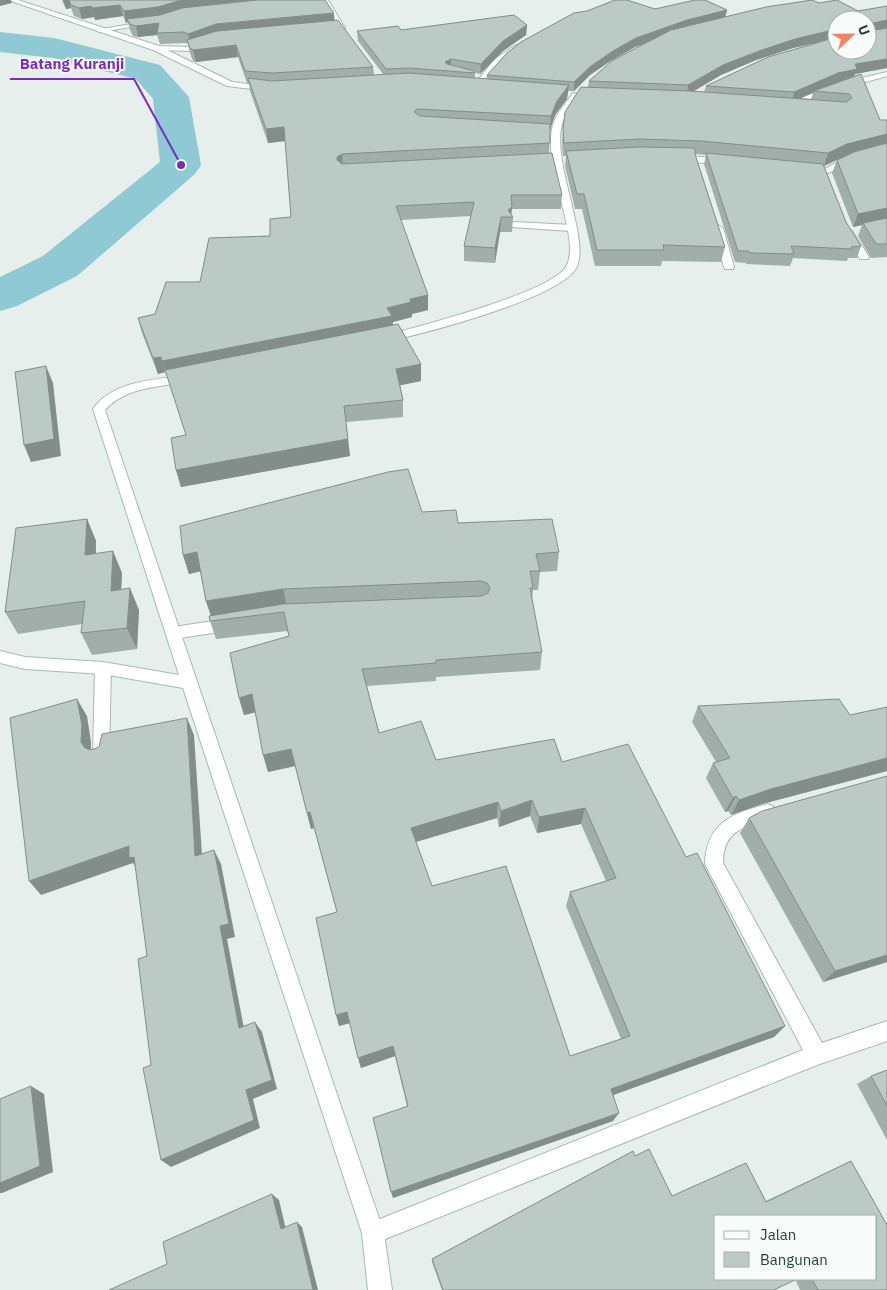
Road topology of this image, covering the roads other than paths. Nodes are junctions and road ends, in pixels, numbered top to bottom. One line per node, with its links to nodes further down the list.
1 (11, 0): 6 (street)
2 (324, 0): 3 (street); 5 (street)
3 (313, 1)
4 (153, 23): 6 (street)
5 (334, 28)
6 (99, 30): 9 (street)
7 (218, 39): 9 (street)
8 (527, 42): 11 (street)
9 (156, 48): 12 (street)
10 (887, 74): 15 (street)
11 (486, 87)
12 (274, 90)
13 (578, 93): 23 (street)
14 (783, 106): 15 (street)
15 (792, 107): 16 (street)
16 (809, 108)
17 (887, 150): 20 (street)
18 (669, 158): 19 (street)
19 (736, 163)
20 (824, 173)
21 (716, 220): 26 (street)
22 (514, 225): 23 (street)
23 (572, 228): 27 (street)
24 (851, 229): 25 (street)
25 (864, 257)
26 (729, 267)
27 (376, 341)
28 (202, 375): 30 (street)
29 (250, 621): 30 (street)
30 (174, 633): 33 (street)
31 (0, 657): 32 (street)
32 (103, 668): 33 (street); 34 (street)
33 (189, 683): 38 (street)
34 (101, 758)
35 (787, 807): 37 (street)
36 (887, 1031): 37 (street)
37 (817, 1055): 38 (street)
38 (373, 1233): 39 (street)
39 (380, 1290)

